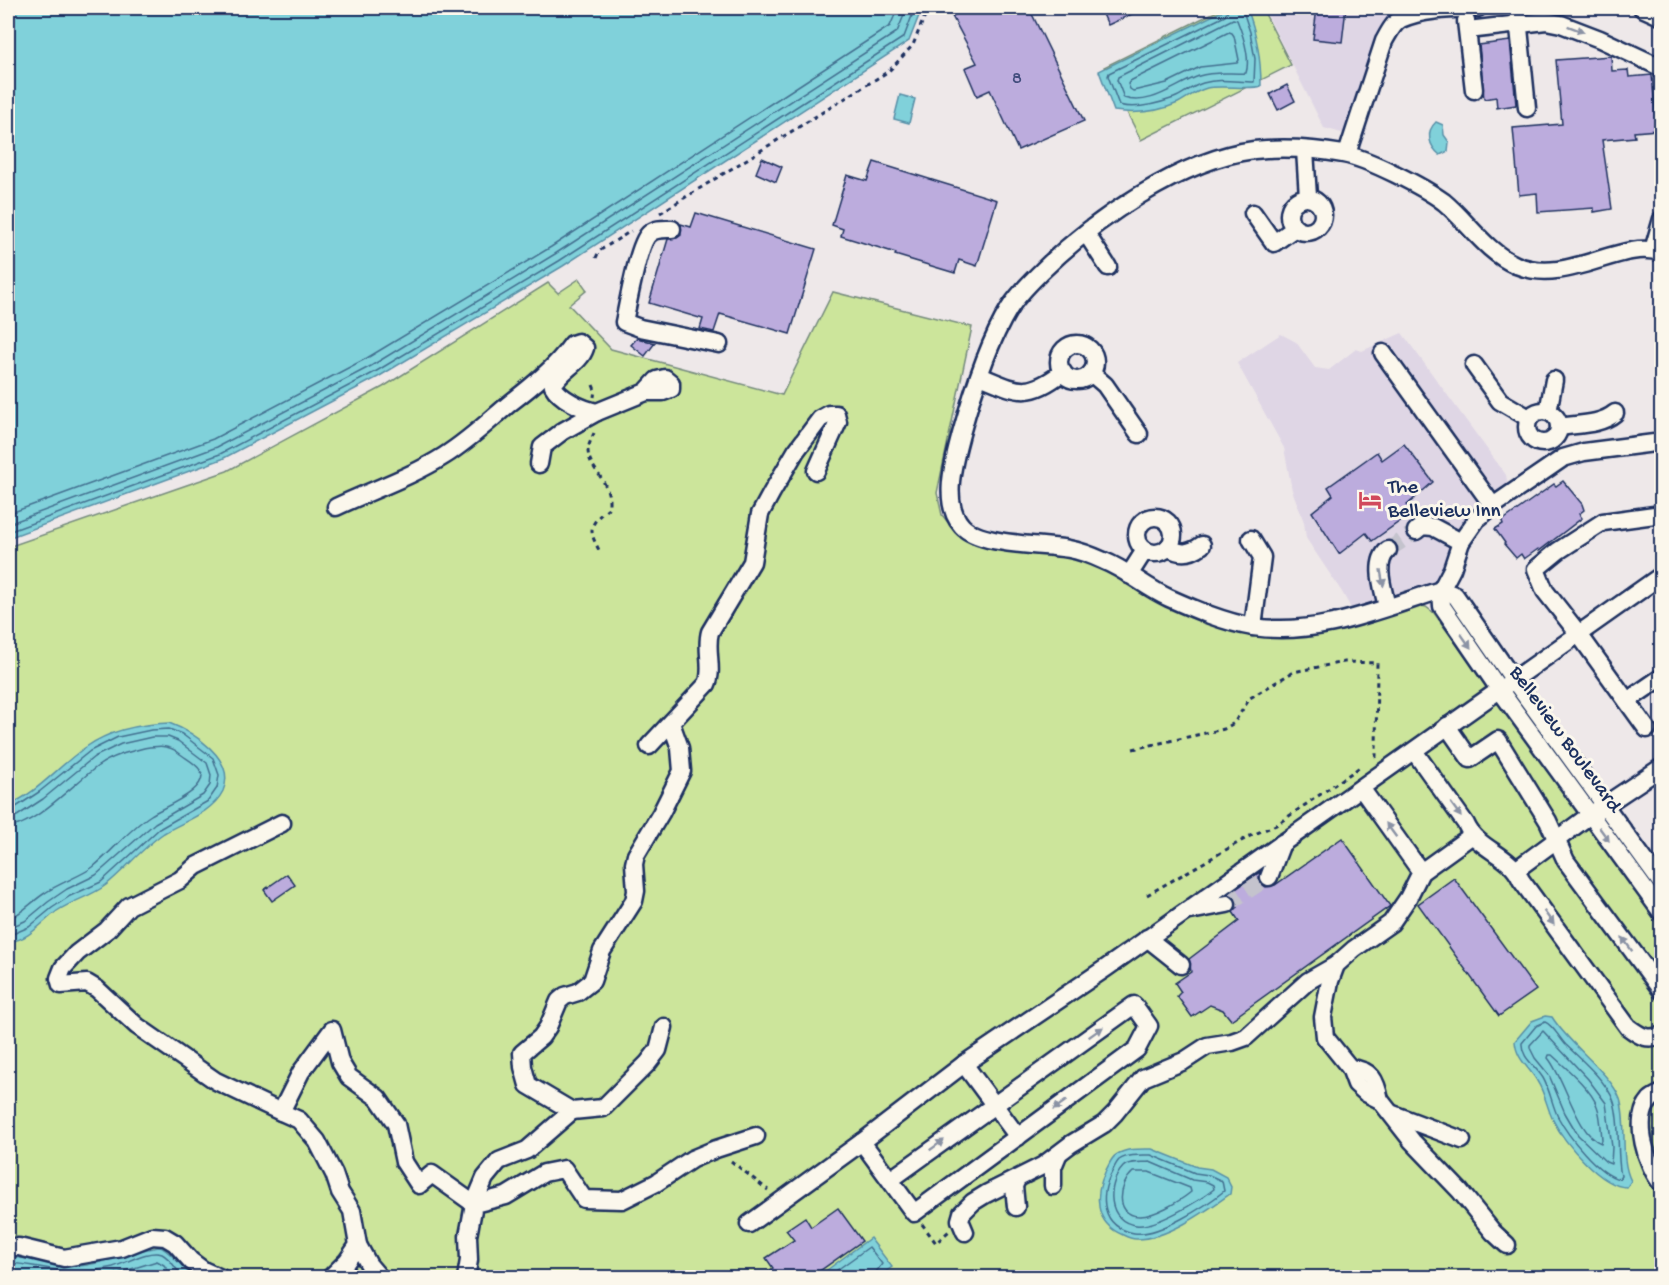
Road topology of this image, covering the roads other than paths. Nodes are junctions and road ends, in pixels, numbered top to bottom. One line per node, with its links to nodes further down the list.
1 (1471, 8): 3 (street); 7 (street)
2 (1642, 8): 6 (street)
3 (1434, 9): 4 (street)
4 (1398, 14): 12 (street)
5 (1518, 15): 7 (street); 8 (street, one-way to 8); 10 (street)
6 (1662, 16)
7 (1467, 30): 9 (street)
8 (1662, 68)
9 (1474, 90)
10 (1527, 108)
11 (1305, 150): 12 (street); 13 (street); 18 (street)
12 (1347, 154): 19 (street)
13 (1308, 197): 16 (street); 16 (street)
14 (1252, 213): 16 (street)
15 (1662, 219): 19 (street)
16 (1295, 228)
17 (672, 229): 21 (street)
18 (1086, 233): 20 (street); 26 (street)
19 (1657, 252)
20 (1108, 267)
21 (719, 344)
22 (1383, 353): 39 (street)
23 (1474, 365): 32 (street)
24 (1063, 372): 25 (street); 25 (street); 26 (street)
25 (1091, 373): 33 (street)
26 (980, 376): 49 (street)
27 (1554, 380): 30 (street)
28 (646, 392): 29 (street)
29 (597, 412): 37 (street); 40 (street)
30 (1548, 412): 32 (street); 34 (street)
31 (1615, 413): 34 (street)
32 (1529, 418): 34 (street)
33 (1139, 434)
34 (1555, 434): 36 (street)
35 (1662, 442): 36 (street)
36 (1563, 458): 39 (street)
37 (539, 464)
38 (816, 471): 58 (street)
39 (1493, 506): 44 (street)
40 (336, 507)
41 (1662, 514): 54 (street)
42 (1416, 531): 44 (street)
43 (1251, 539): 53 (street)
44 (1461, 542): 51 (street)
45 (1202, 545): 46 (street)
46 (1168, 547): 47 (street); 47 (street)
47 (1144, 550): 49 (street)
48 (1388, 550): 52 (street, one-way to 52)
49 (1129, 575): 53 (street)
50 (1662, 575): 54 (street)
51 (1441, 590): 52 (street); 56 (street, Belleview Boulevard)
52 (1387, 608): 53 (street)
53 (1252, 627)
54 (1578, 633): 56 (street); 57 (street)
55 (1662, 677): 57 (street)
56 (1506, 684): 59 (street); 65 (street, Belleview Boulevard)
57 (1626, 700): 60 (street)
58 (671, 723): 61 (street); 87 (street)
59 (1447, 726): 62 (street); 68 (street)
60 (1647, 729)
61 (650, 746)
62 (1413, 751): 64 (street); 67 (street, one-way to 67)
63 (1662, 766): 65 (street)
64 (1361, 788): 69 (street); 71 (street, one-way to 64)
65 (1597, 811): 68 (street); 73 (street, Belleview Boulevard); 76 (street, Belleview Boulevard, one-way to 76)
66 (282, 823): 88 (street)
67 (1471, 836): 70 (street); 71 (street)
68 (1556, 840): 70 (street); 80 (street, one-way to 68)
69 (1282, 843): 72 (street); 75 (street)
70 (1517, 869): 82 (street, one-way to 82)
71 (1421, 872): 79 (street)
72 (1269, 877)
73 (1662, 884)
74 (1227, 904): 75 (street)
75 (1183, 912): 77 (street)
76 (1662, 913)
77 (1147, 938): 78 (street); 83 (street)
78 (1181, 965)
79 (1336, 965): 86 (street); 93 (street)
80 (1662, 991)
81 (664, 1027): 87 (street)
82 (1662, 1035)
83 (964, 1064): 85 (street); 92 (street)
84 (1662, 1093): 96 (street)
85 (994, 1104): 90 (street); 90 (street, one-way to 90); 95 (street, one-way to 85)
86 (1385, 1106): 91 (street); 103 (street)
87 (572, 1111): 98 (street)
88 (281, 1112): 98 (street); 102 (street)
89 (756, 1136): 98 (street)
90 (1018, 1137): 95 (street)
91 (1462, 1140)
92 (862, 1142): 95 (street); 100 (street)
93 (1058, 1155): 94 (street); 97 (street)
94 (1017, 1179): 99 (street); 101 (street)
95 (890, 1180)
96 (1662, 1184)
97 (1053, 1186)
98 (474, 1204): 108 (street)
99 (1016, 1208)
100 (749, 1224)
101 (962, 1226)
102 (358, 1245): 105 (street); 107 (street)
103 (1507, 1245)
104 (8, 1247): 106 (street)
105 (333, 1276)
106 (220, 1278)
107 (380, 1278)
108 (466, 1278)

